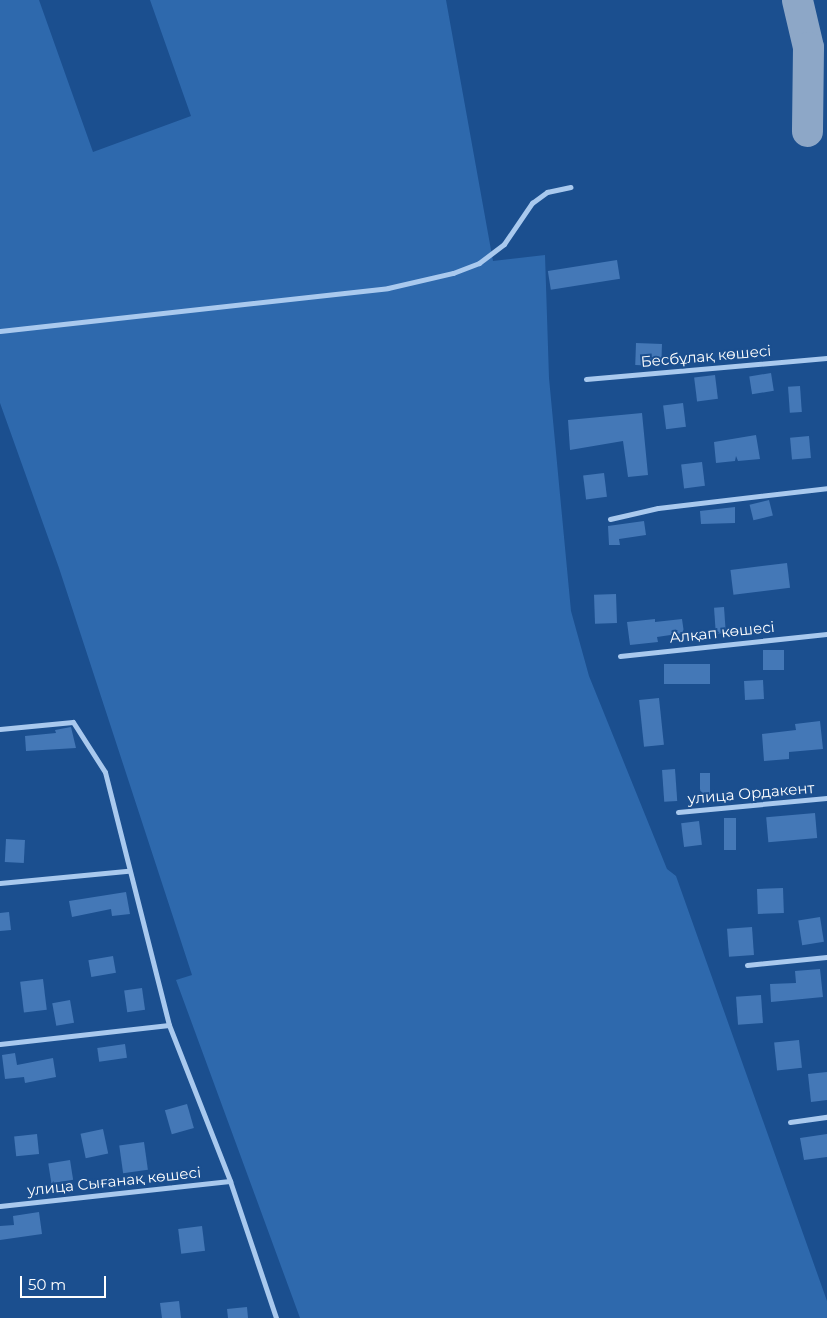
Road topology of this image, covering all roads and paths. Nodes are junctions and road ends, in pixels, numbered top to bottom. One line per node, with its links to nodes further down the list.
1 (570, 187): 2 (street)
2 (0, 331)
3 (827, 358): 4 (street, Бесбұлақ көшесі)
4 (586, 379)
5 (827, 488): 6 (street)
6 (610, 519)
7 (827, 634): 8 (street, Алқап көшесі)
8 (620, 656)
9 (0, 729): 12 (street)
10 (827, 798): 11 (street, улица Ордакент)
11 (678, 812)
12 (128, 871): 13 (street); 16 (street)
13 (0, 883)
14 (827, 957): 15 (street)
15 (747, 965)
16 (170, 1025): 17 (street); 20 (street)
17 (0, 1044)
18 (827, 1117): 19 (street)
19 (790, 1122)
20 (230, 1181): 21 (street, улица Сығанақ көшесі); 22 (street)
21 (0, 1206)
22 (276, 1318)

